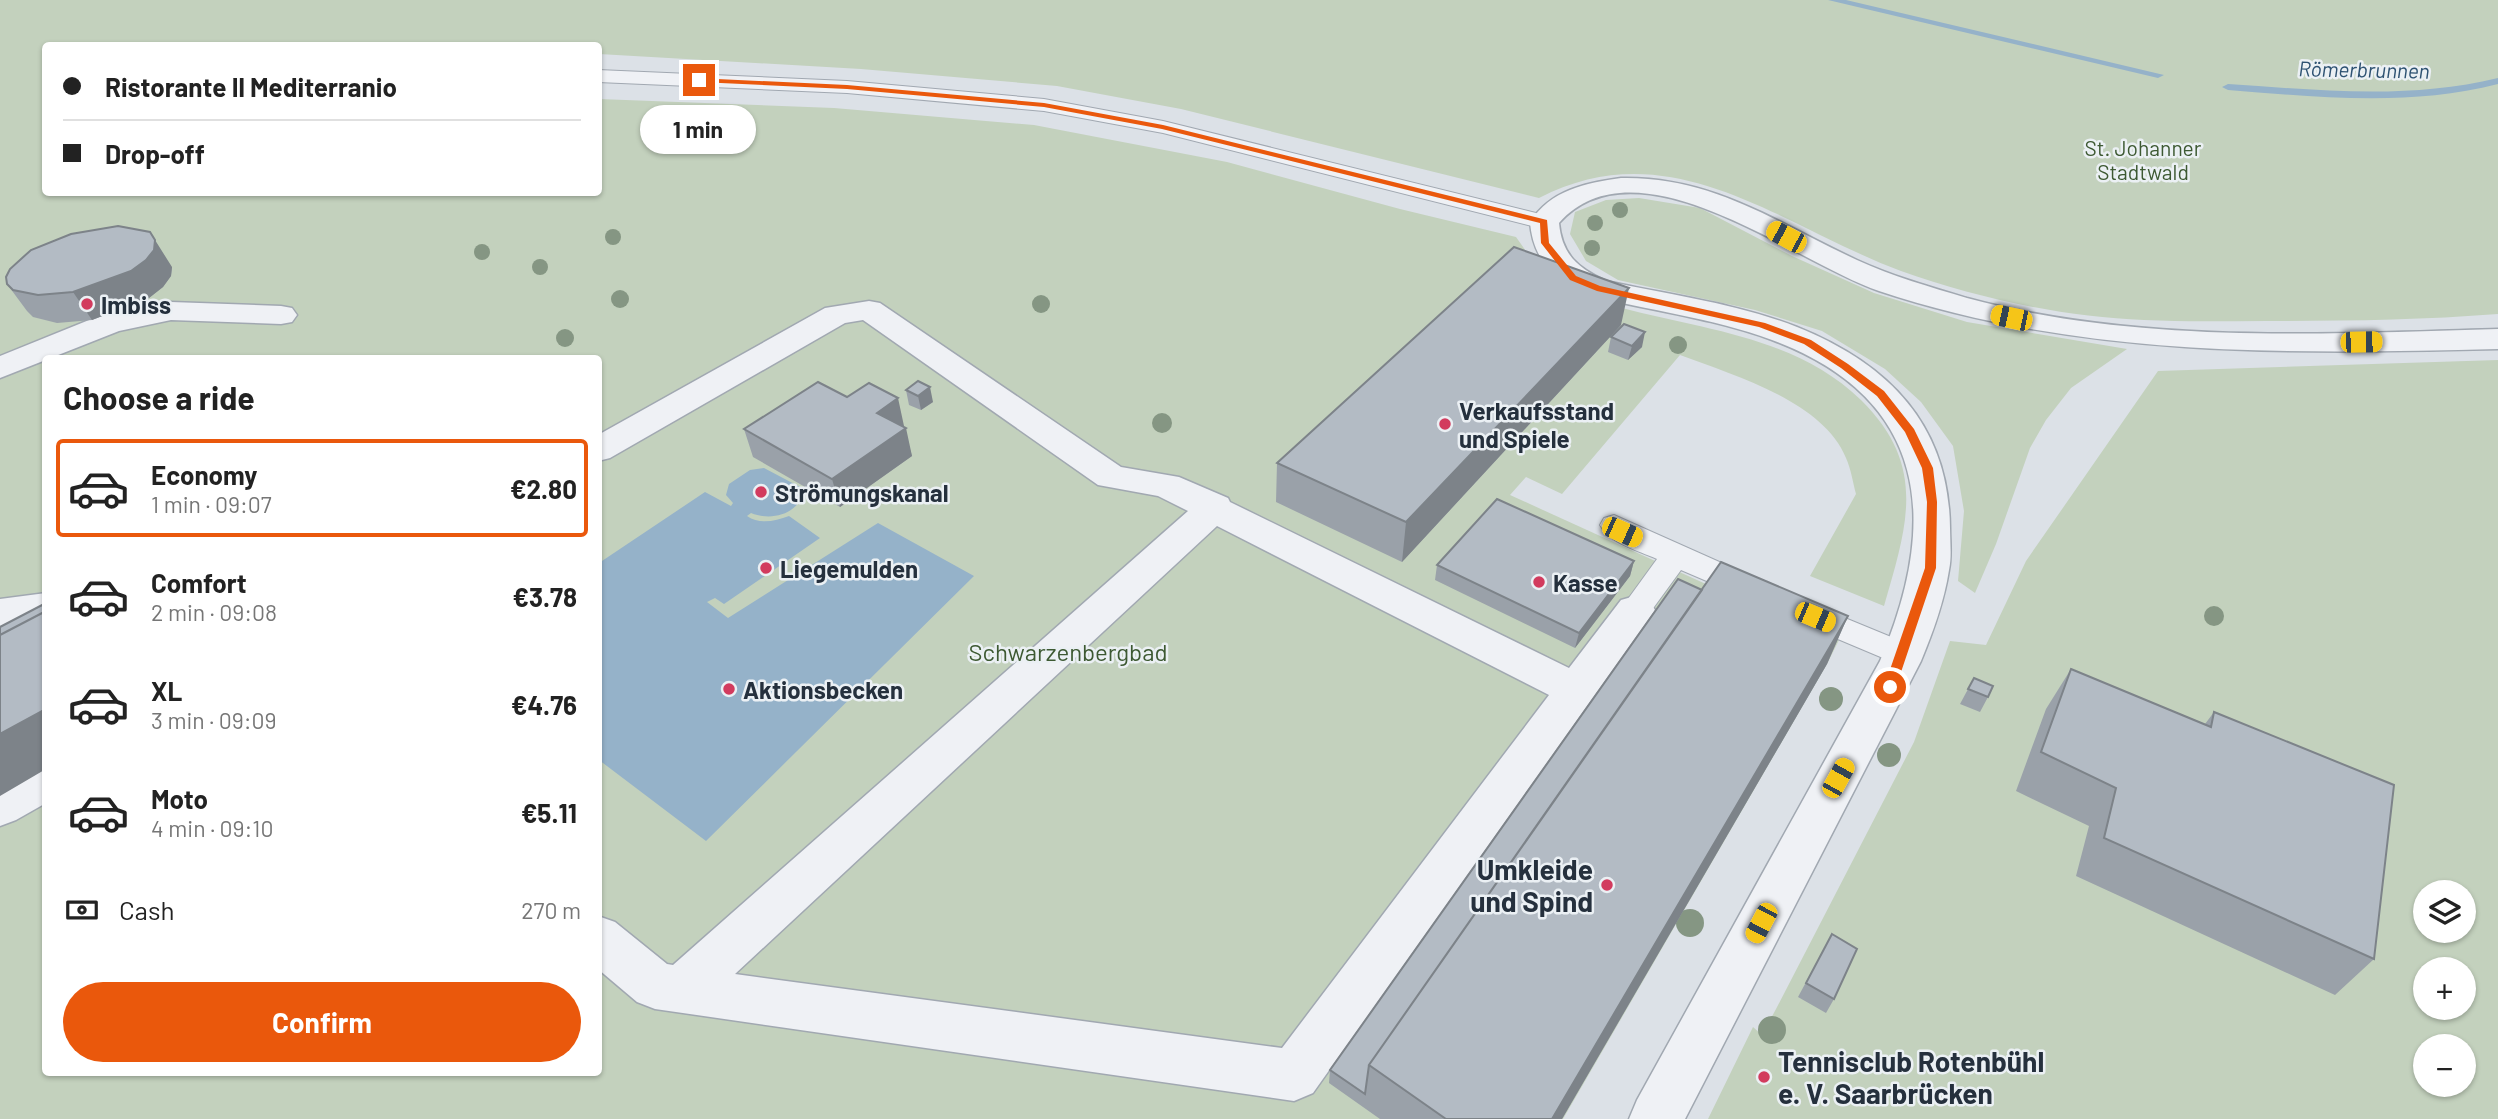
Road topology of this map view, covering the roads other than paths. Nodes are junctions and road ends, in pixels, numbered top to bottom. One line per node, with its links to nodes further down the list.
1 (602, 76): 2 (lane)
2 (1544, 222): 4 (street); 13 (street)
3 (281, 315): 5 (street)
4 (2498, 339)
5 (0, 368)
6 (602, 448): 7 (street)
7 (1215, 508): 14 (street); 18 (street)
8 (1614, 525): 9 (lane)
9 (1675, 556): 11 (lane); 13 (lane)
10 (42, 608): 12 (street)
11 (1636, 610): 14 (street)
12 (0, 613)
13 (1902, 654): 19 (street)
14 (1577, 691): 18 (street)
15 (42, 783): 16 (street)
16 (0, 807)
17 (602, 941): 18 (street)
18 (682, 989)
19 (1656, 1119)

